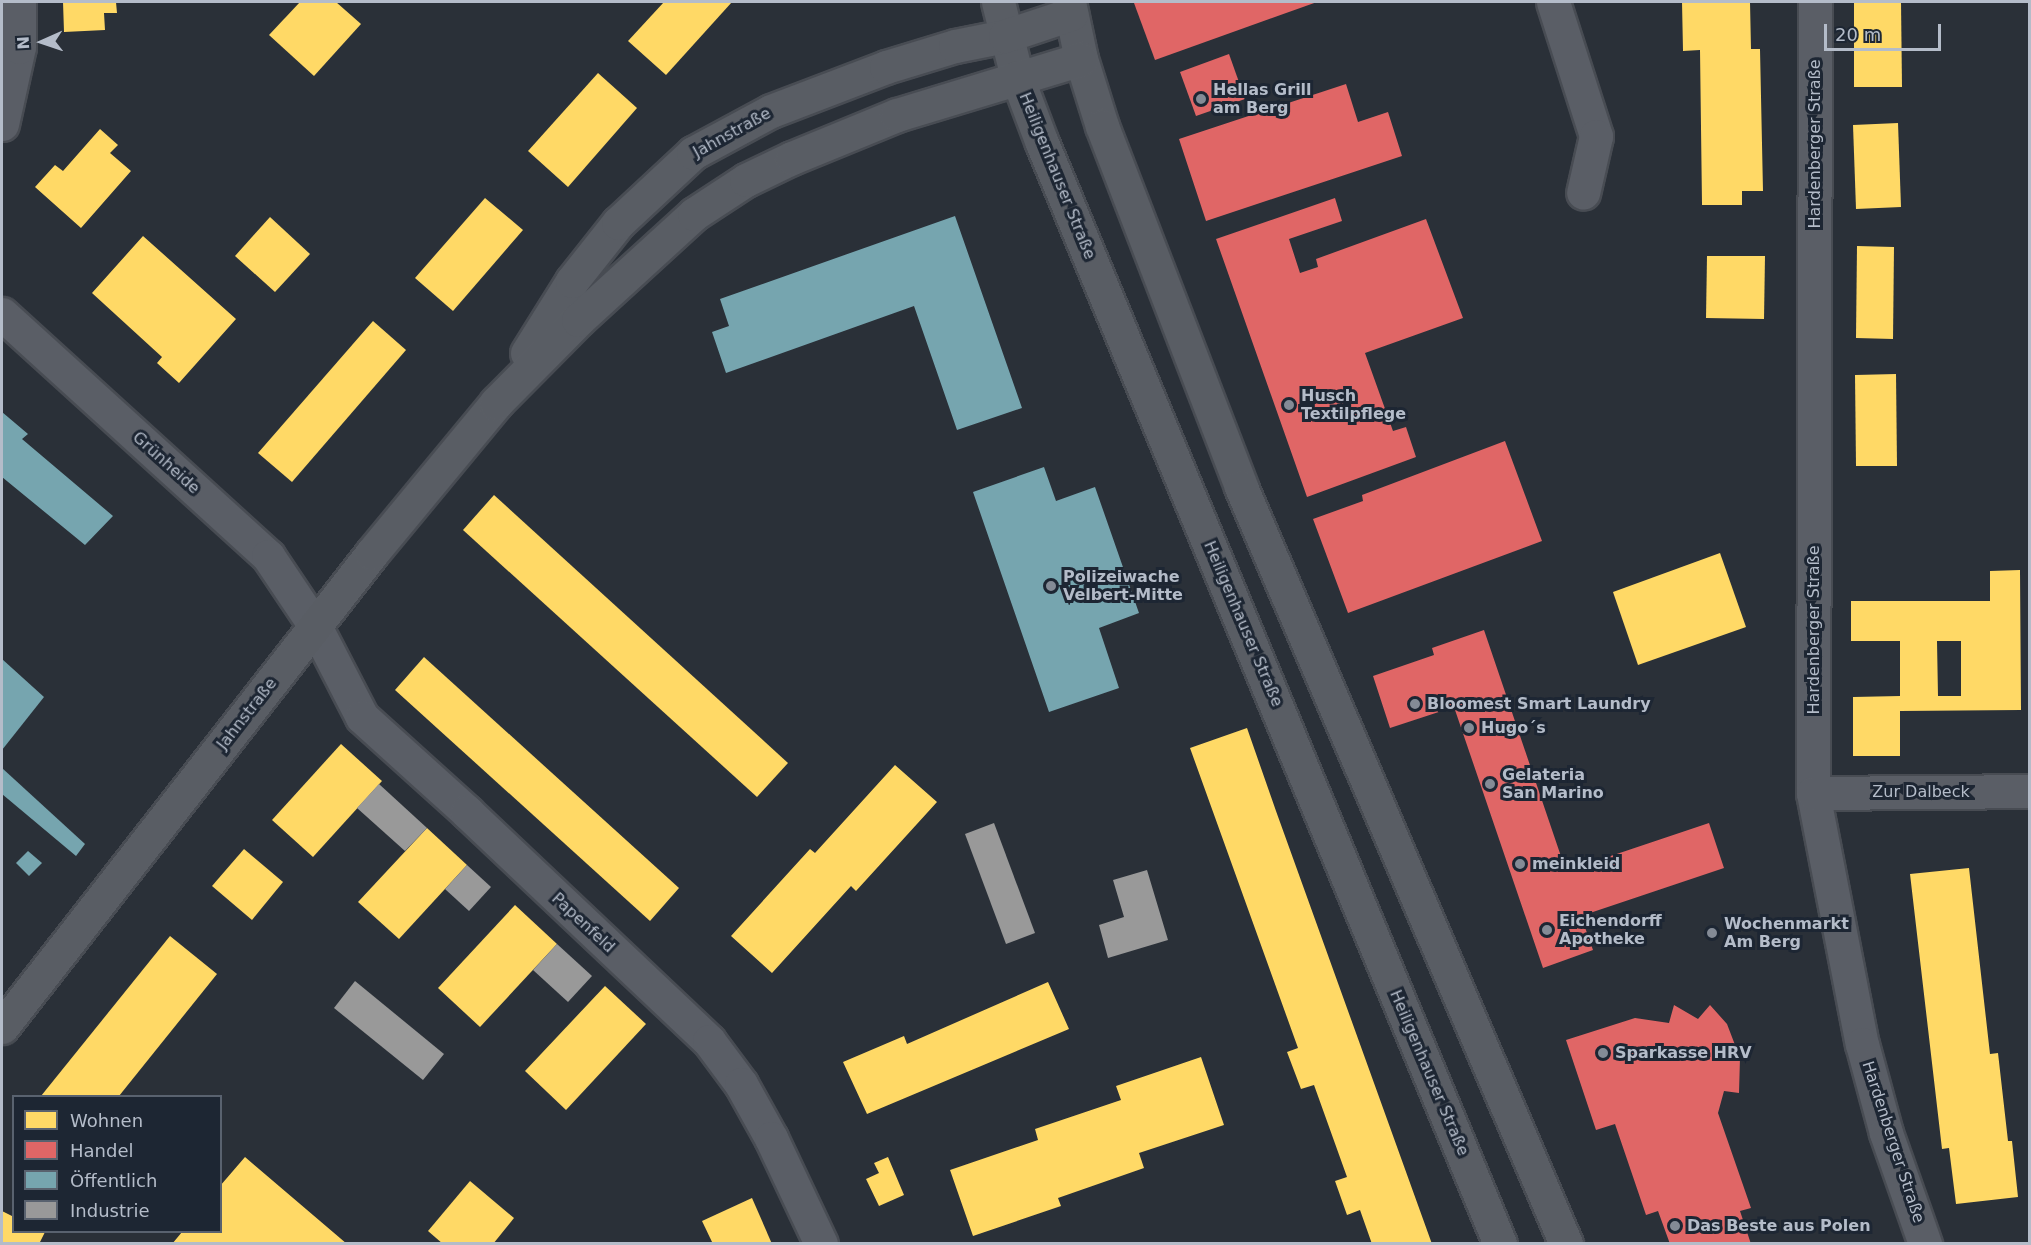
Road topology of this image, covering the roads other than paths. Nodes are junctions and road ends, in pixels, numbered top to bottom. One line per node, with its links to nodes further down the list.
1 (19, 2): 9 (street)
2 (998, 2): 6 (main road, Heiligenhauser Straße)
3 (1553, 2): 10 (street)
4 (1815, 2): 15 (street, Hardenberger Straße)
5 (1070, 8): 6 (main road, Jahnstraße); 7 (main road)
6 (1005, 36): 8 (main road, Heiligenhauser Straße); 12 (main road, Jahnstraße)
7 (1081, 59): 8 (main road, Jahnstraße); 19 (main road)
8 (1017, 77): 12 (main road, Jahnstraße); 18 (main road, Heiligenhauser Straße)
9 (2, 124)
10 (1583, 193)
11 (2, 314): 13 (street, Grünheide)
12 (496, 403): 13 (main road, Jahnstraße)
13 (315, 626): 16 (main road, Jahnstraße); 17 (street, Papenfeld)
14 (2030, 791): 15 (street, Zur Dalbeck)
15 (1814, 793): 20 (street, Hardenberger Straße)
16 (2, 1027)
17 (821, 1244)
18 (1500, 1244)
19 (1566, 1244)
20 (1925, 1244)

